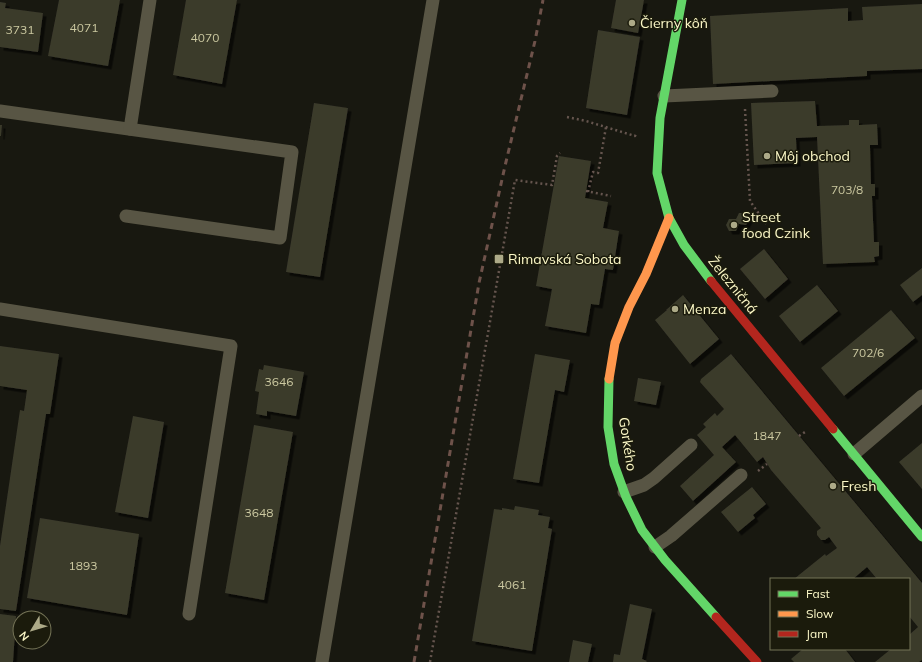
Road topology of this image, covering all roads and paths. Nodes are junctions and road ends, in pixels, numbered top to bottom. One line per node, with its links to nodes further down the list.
1 (150, 0): 10 (lane)
2 (433, 0): 28 (lane)
3 (682, 0): 6 (street, Železničná)
4 (772, 91): 5 (lane)
5 (743, 93): 6 (lane); 16 (path)
6 (664, 96): 15 (street, Železničná)
7 (0, 111): 10 (lane)
8 (567, 117): 9 (path)
9 (606, 127): 11 (path); 13 (path)
10 (130, 129): 14 (lane)
11 (637, 130)
12 (560, 153): 29 (path)
13 (611, 196)
14 (126, 216)
15 (669, 218): 22 (street, Železničná); 24 (street, Gorkého)
16 (766, 224)
17 (0, 309): 27 (lane)
18 (922, 396): 22 (lane)
19 (805, 432): 20 (path)
20 (799, 436)
21 (690, 446): 24 (lane)
22 (854, 454): 25 (street, Železničná)
23 (740, 475): 26 (lane)
24 (624, 492): 26 (street, Gorkého)
25 (922, 537)
26 (656, 547): 30 (street, Gorkého)
27 (189, 614)
28 (322, 662)
29 (430, 662)
30 (757, 662)

